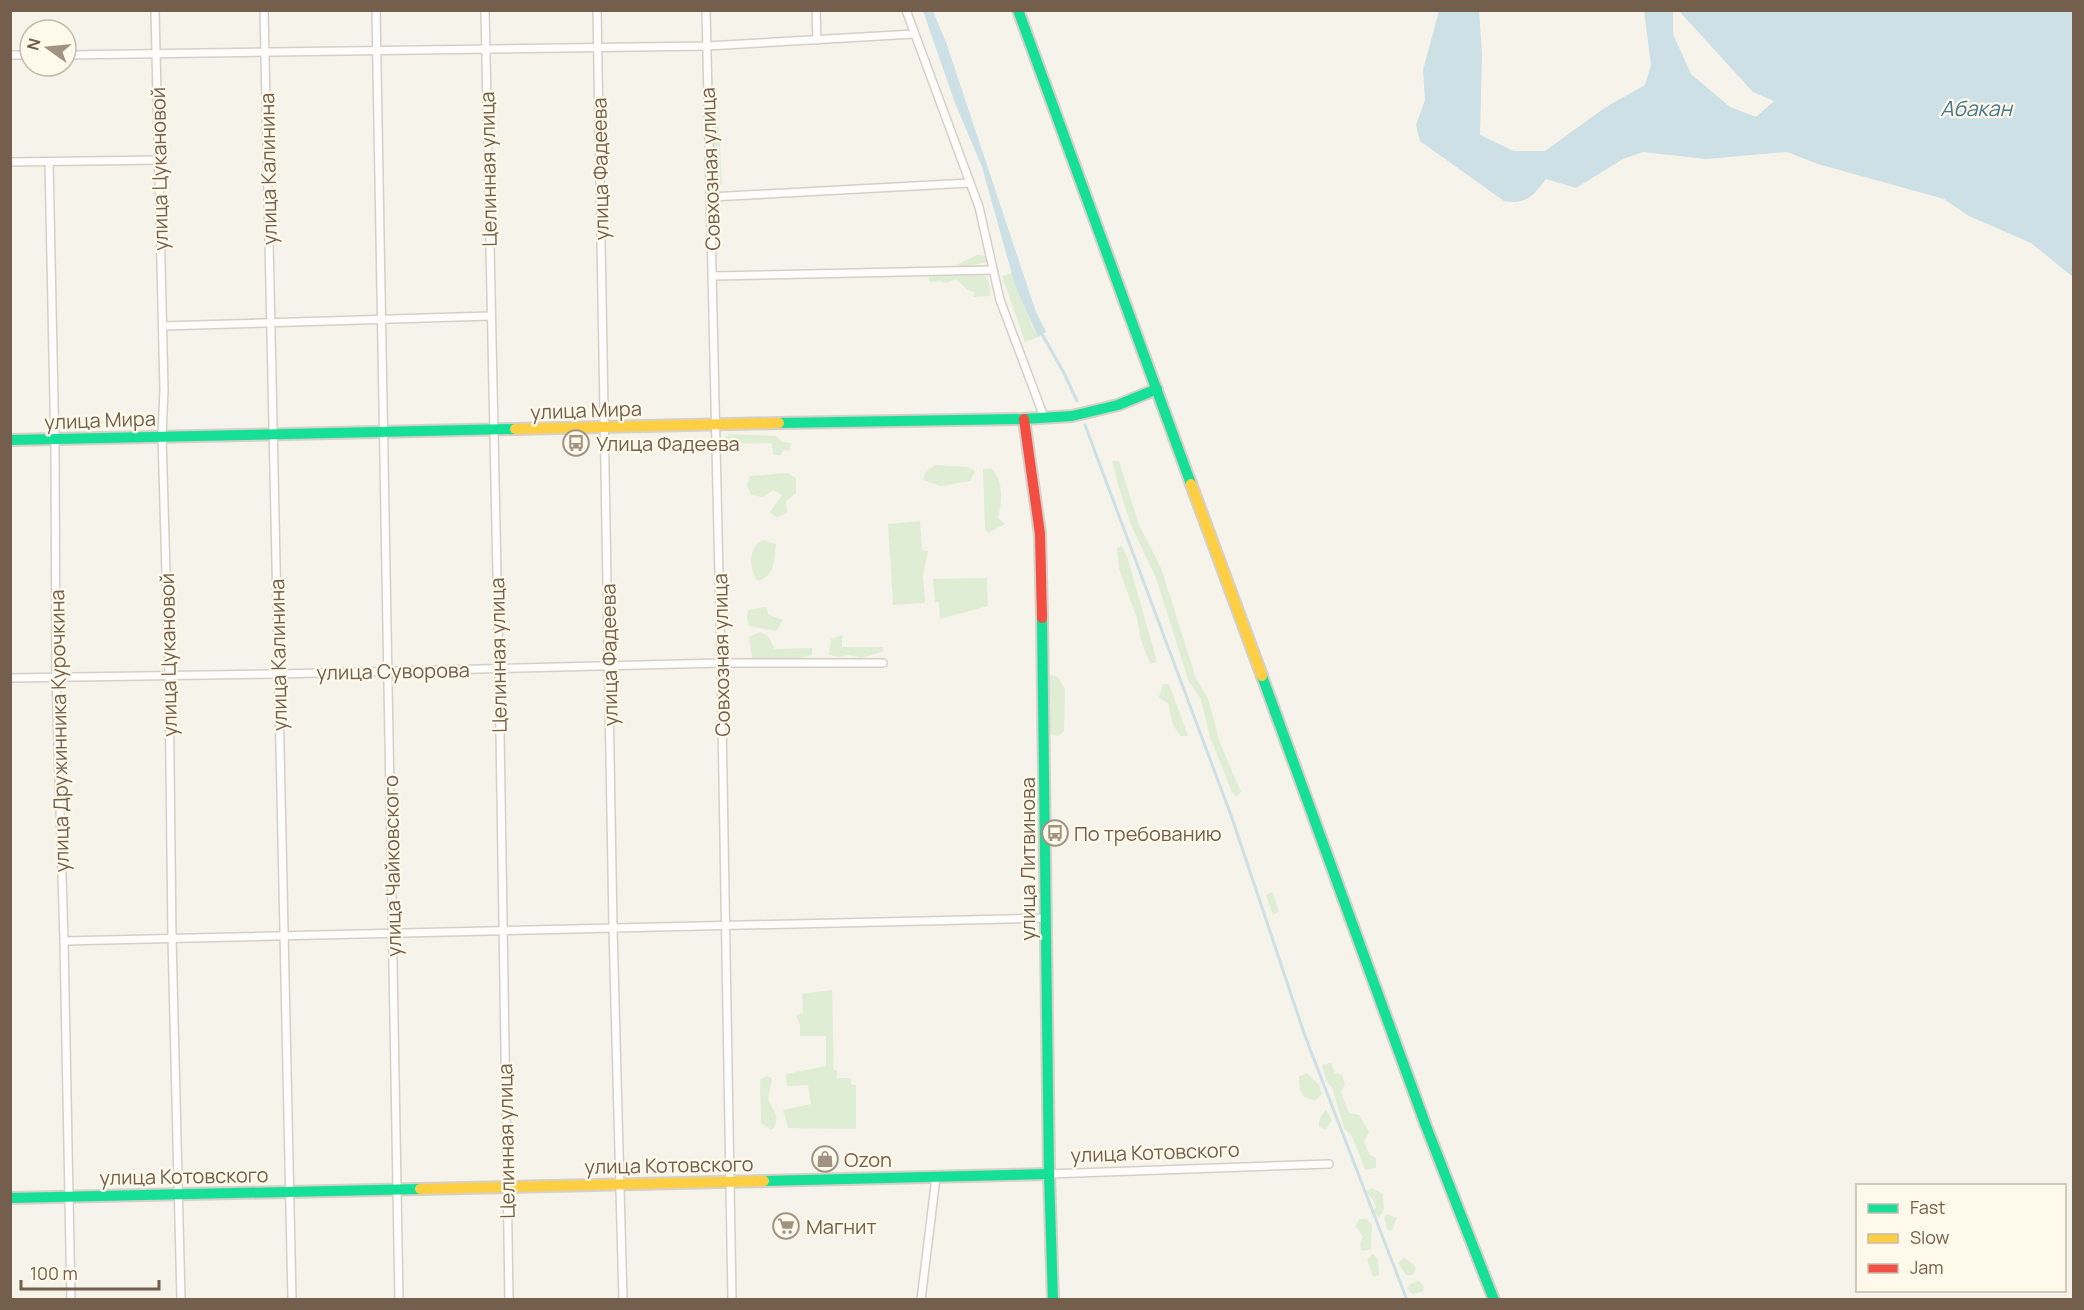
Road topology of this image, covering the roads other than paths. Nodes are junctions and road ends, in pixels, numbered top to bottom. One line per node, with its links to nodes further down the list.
1 (155, 10): 17 (street, улица Цукановой)
2 (264, 10): 16 (street, улица Калинина)
3 (376, 10): 15 (street, улица Чайковского)
4 (485, 10): 14 (street, Целинная улица)
5 (597, 10): 13 (street, улица Фадеева)
6 (706, 10): 12 (street, Совхозная улица)
7 (816, 10): 11 (street)
8 (906, 10): 10 (street)
9 (1018, 10): 30 (main road)
10 (914, 34): 11 (street); 22 (street)
11 (817, 40): 12 (street)
12 (707, 46): 13 (street); 23 (street, Совхозная улица)
13 (598, 48): 14 (street); 34 (street, улица Фадеева)
14 (485, 51): 15 (street); 26 (street, Целинная улица)
15 (377, 52): 16 (street); 27 (street, улица Чайковского)
16 (265, 53): 17 (street); 28 (street, улица Калинина)
17 (156, 54): 18 (street); 19 (street, улица Цукановой)
18 (78, 55)
19 (160, 160): 21 (street); 29 (street, улица Цукановой)
20 (10, 162): 21 (street)
21 (49, 162): 39 (street, улица Дружинника Курочкина)
22 (969, 183): 23 (street); 24 (street)
23 (711, 197): 25 (street, Совхозная улица)
24 (992, 270): 25 (street); 31 (street)
25 (713, 276): 33 (street, Совхозная улица)
26 (490, 316): 27 (street); 35 (street, Целинная улица)
27 (381, 319): 28 (street); 36 (street, улица Чайковского)
28 (271, 322): 29 (street); 37 (street, улица Калинина)
29 (163, 326): 38 (street, улица Цукановой)
30 (1157, 389): 31 (main road, улица Мира); 78 (main road)
31 (1044, 417): 32 (main road, улица Мира)
32 (1024, 419): 33 (main road, улица Мира); 50 (main road, улица Литвинова)
33 (716, 423): 34 (main road, улица Мира); 41 (street, Совхозная улица)
34 (604, 428): 35 (main road, улица Мира); 43 (street, улица Фадеева)
35 (493, 430): 36 (main road, улица Мира); 44 (street, Целинная улица)
36 (383, 433): 37 (main road, улица Мира); 45 (street, улица Чайковского)
37 (273, 435): 38 (main road, улица Мира); 46 (street, улица Калинина)
38 (162, 436): 39 (main road, улица Мира); 47 (street, улица Цукановой)
39 (55, 439): 40 (main road, улица Мира); 48 (street, улица Дружинника Курочкина)
40 (10, 440)
41 (721, 663): 42 (street, улица Суворова); 43 (street, улица Суворова); 51 (street, Совхозная улица)
42 (883, 663)
43 (609, 666): 44 (street, улица Суворова); 52 (street, улица Фадеева)
44 (499, 669): 45 (street, улица Суворова); 53 (street, Целинная улица)
45 (389, 671): 46 (street, улица Суворова); 54 (street, улица Чайковского)
46 (279, 674): 47 (street, улица Суворова); 55 (street, улица Калинина)
47 (169, 676): 48 (street, улица Суворова); 56 (street, улица Цукановой)
48 (56, 677): 49 (street, улица Суворова); 57 (street, улица Дружинника Курочкина)
49 (10, 678)
50 (1045, 918): 51 (street); 59 (main road, улица Литвинова)
51 (726, 925): 52 (street); 61 (street, Совхозная улица)
52 (614, 928): 53 (street); 62 (street, улица Фадеева)
53 (502, 930): 54 (street); 63 (street, Целинная улица)
54 (392, 933): 55 (street); 64 (street, улица Чайковского)
55 (284, 936): 56 (street); 65 (street, улица Калинина)
56 (171, 938): 57 (street); 66 (street, улица Цукановой)
57 (64, 941): 67 (street, улица Дружинника Курочкина)
58 (1329, 1164): 59 (street, улица Котовского)
59 (1049, 1174): 60 (main road, улица Котовского); 77 (main road, улица Литвинова)
60 (936, 1177): 61 (main road, улица Котовского); 76 (street)
61 (729, 1181): 62 (main road, улица Котовского); 75 (street, Совхозная улица)
62 (620, 1184): 63 (main road, улица Котовского); 74 (street, улица Фадеева)
63 (507, 1186): 64 (main road, улица Котовского); 73 (street, Целинная улица)
64 (397, 1189): 65 (main road, улица Котовского); 72 (street, улица Чайковского)
65 (290, 1191): 66 (main road, улица Котовского); 71 (street, улица Калинина)
66 (179, 1194): 67 (main road, улица Котовского); 70 (street, улица Цукановой)
67 (69, 1196): 68 (main road, улица Котовского); 69 (street, улица Дружинника Курочкина)
68 (10, 1198)
69 (71, 1299)
70 (181, 1299)
71 (292, 1299)
72 (399, 1299)
73 (509, 1299)
74 (623, 1299)
75 (732, 1299)
76 (921, 1299)
77 (1053, 1299)
78 (1494, 1299)

